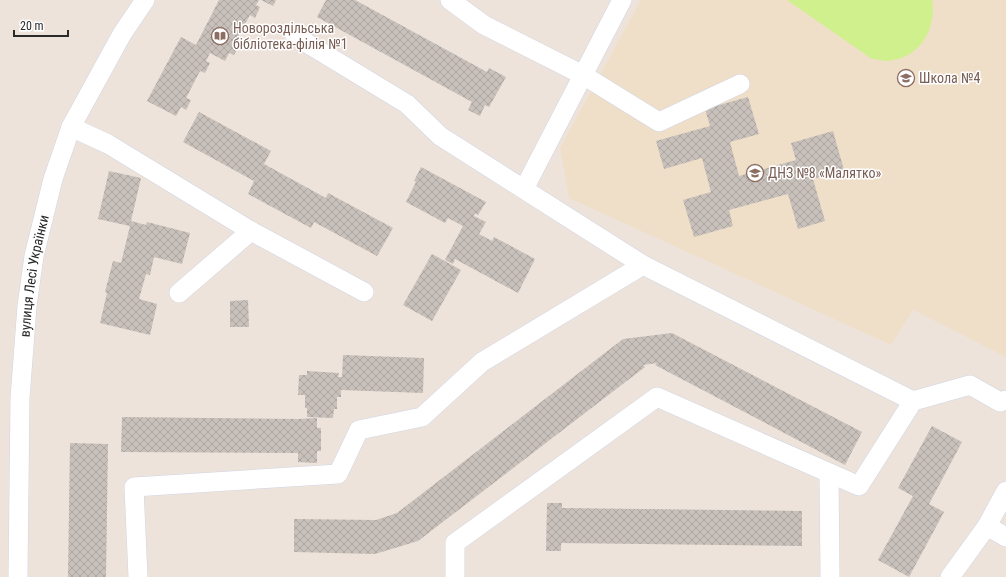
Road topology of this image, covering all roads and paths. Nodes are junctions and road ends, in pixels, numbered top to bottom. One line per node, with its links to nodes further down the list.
1 (145, 0): 7 (street, вулиця Лесі Українки)
2 (450, 0): 5 (street)
3 (622, 0): 5 (street)
4 (295, 36): 8 (street)
5 (582, 75): 6 (street); 8 (street)
6 (740, 84)
7 (71, 127): 9 (street); 19 (street, вулиця Лесі Українки)
8 (524, 189): 10 (street)
9 (251, 231): 11 (street); 12 (street)
10 (643, 265): 14 (street); 20 (street)
11 (364, 292)
12 (179, 293)
13 (1006, 400): 14 (street)
14 (913, 401): 15 (street)
15 (829, 473): 21 (street); 22 (street)
16 (1006, 491): 17 (street)
17 (987, 526): 18 (street); 23 (street)
18 (1006, 537)
19 (18, 577)
20 (138, 577)
21 (455, 577)
22 (830, 577)
23 (950, 577)

